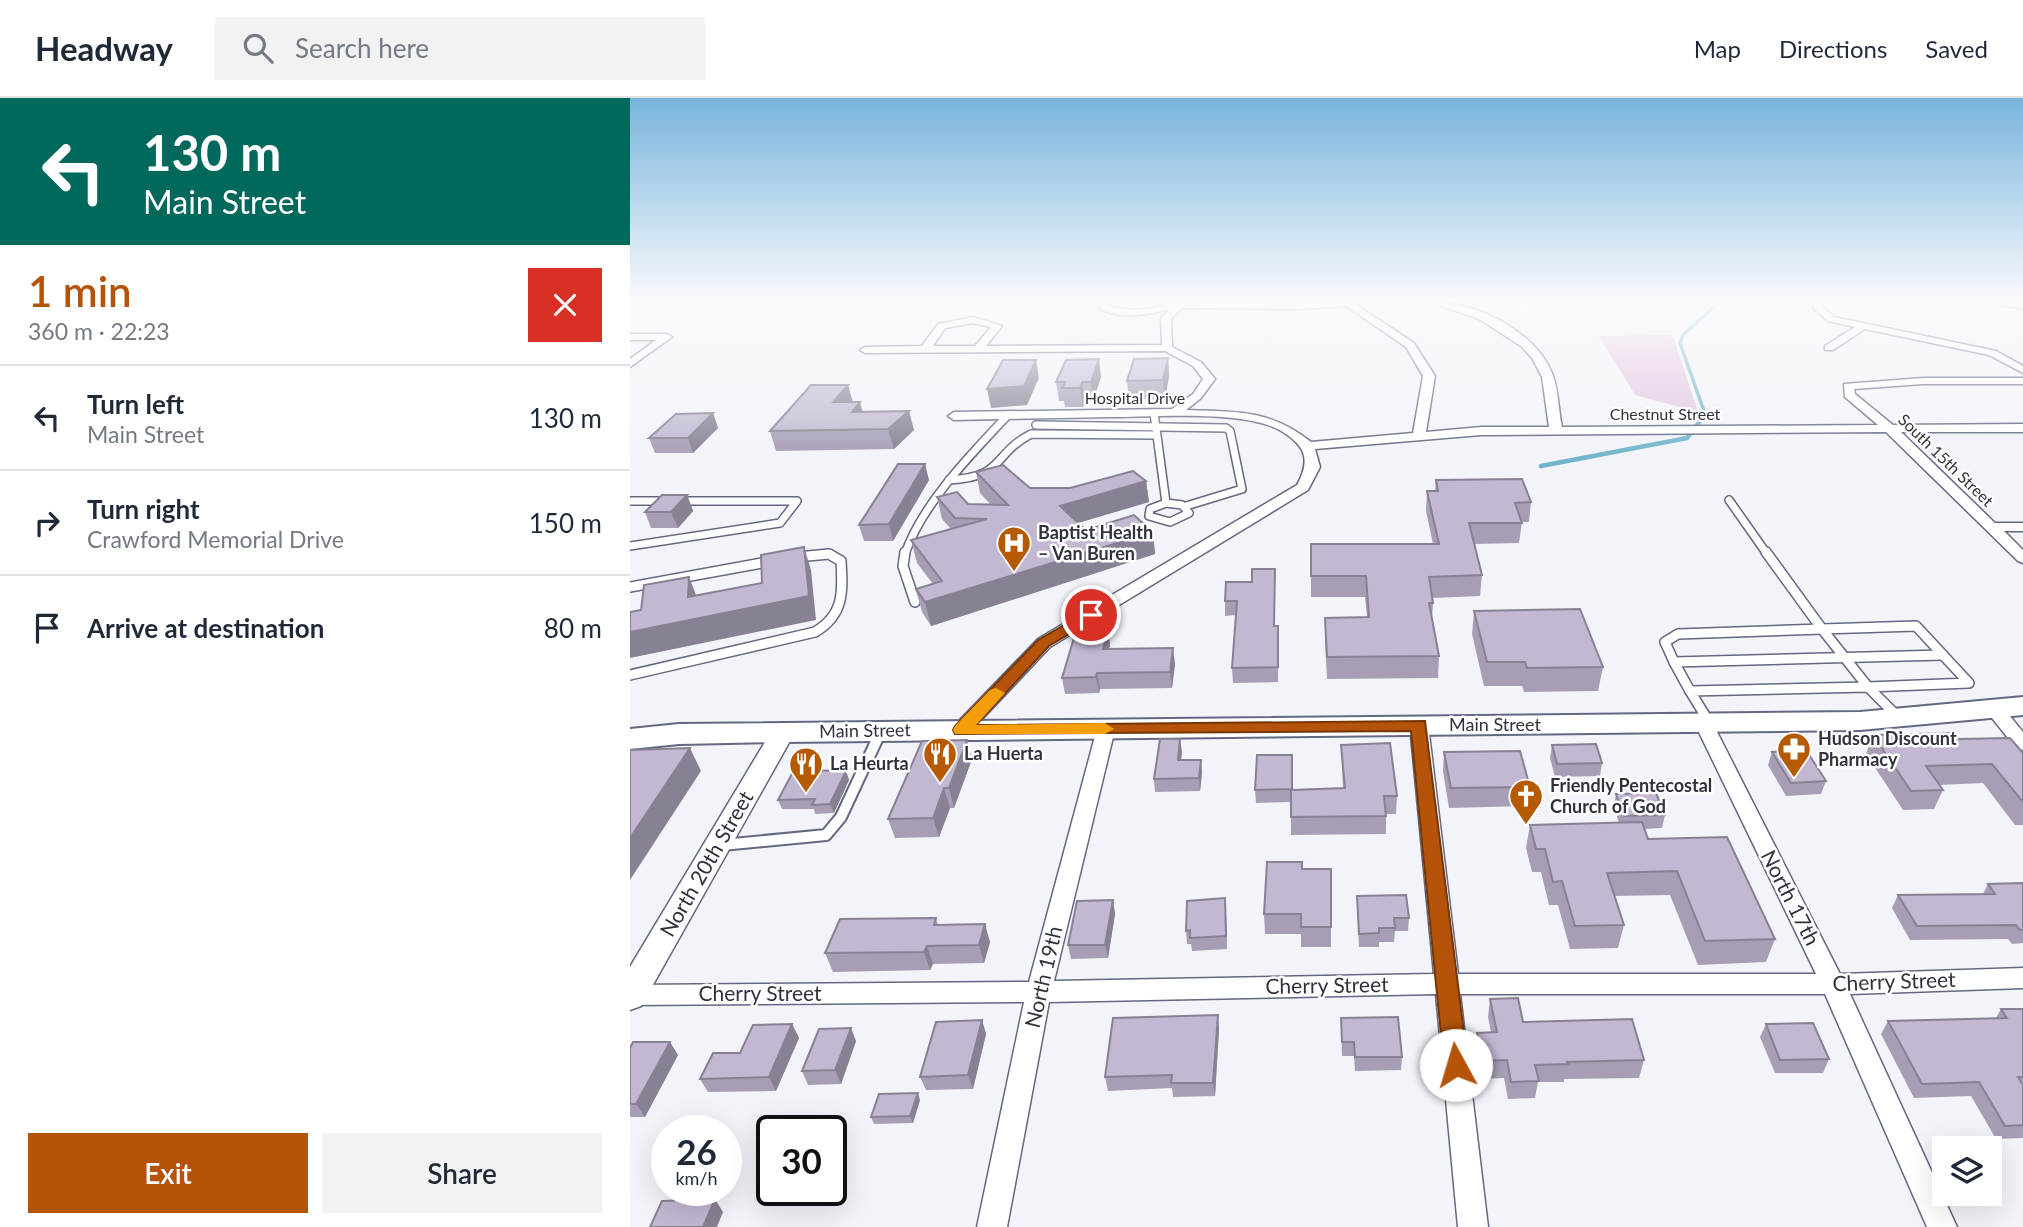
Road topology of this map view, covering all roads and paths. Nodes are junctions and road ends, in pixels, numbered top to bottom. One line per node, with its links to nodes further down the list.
1 (1180, 355): 8 (street)
2 (1416, 355): 17 (street)
3 (1533, 355): 14 (street)
4 (1995, 355): 5 (street)
5 (2023, 370)
6 (2023, 381): 13 (street, South 15th Street)
7 (1154, 413): 8 (street, Hospital Drive); 11 (street, Hospital Drive); 15 (lane)
8 (1175, 413): 18 (street, Hospital Drive)
9 (1008, 415): 10 (street, Hospital Drive); 11 (street, Hospital Drive); 19 (lane)
10 (954, 416)
11 (1039, 420): 15 (lane); 16 (lane)
12 (2023, 428): 13 (street, Chestnut Street)
13 (1889, 429): 14 (street, Chestnut Street); 24 (street, South 15th Street)
14 (1556, 430): 17 (street, Chestnut Street)
15 (1155, 431): 16 (lane); 22 (lane); 23 (lane)
16 (1031, 434): 19 (lane)
17 (1419, 436): 18 (street, Chestnut Street)
18 (1308, 446): 45 (street)
19 (949, 480): 31 (lane)
20 (1729, 500): 32 (lane)
21 (630, 501): 26 (lane)
22 (1166, 503): 23 (lane); 23 (lane)
23 (1186, 506)
24 (1991, 527): 25 (street); 28 (street, South 15th Street)
25 (2023, 527)
26 (630, 546)
27 (793, 558): 36 (lane)
28 (2023, 558)
29 (780, 560): 30 (lane)
30 (630, 587)
31 (915, 603)
32 (1822, 629): 33 (lane); 34 (lane); 35 (lane)
33 (1942, 655): 34 (lane); 37 (lane)
34 (1843, 657): 35 (lane); 37 (lane)
35 (1674, 662): 38 (lane)
36 (630, 675)
37 (1868, 687): 38 (lane); 41 (lane)
38 (1690, 691): 42 (lane)
39 (2023, 706): 40 (main road, Main Street)
40 (1993, 708): 41 (main road, Main Street); 49 (street)
41 (1898, 717): 42 (main road, Main Street)
42 (1707, 724): 43 (main road, Main Street); 53 (street, North 17th)
43 (1419, 725): 44 (main road, Main Street); 52 (street)
44 (1106, 729): 45 (main road, Main Street); 54 (street, North 19th)
45 (961, 730): 46 (main road, Main Street)
46 (881, 731): 47 (main road, Main Street); 50 (lane)
47 (783, 732): 48 (main road, Main Street); 50 (street, North 20th Street)
48 (630, 739)
49 (2023, 744)
50 (717, 846): 55 (street, North 20th Street)
51 (2023, 978): 53 (street, Cherry Street)
52 (1447, 984): 53 (street, Cherry Street); 54 (street, Cherry Street); 57 (street)
53 (1833, 984): 58 (street, North 17th)
54 (1039, 992): 55 (street, Cherry Street); 56 (street, North 19th)
55 (630, 995)
56 (992, 1227)
57 (1473, 1227)
58 (1942, 1227)

